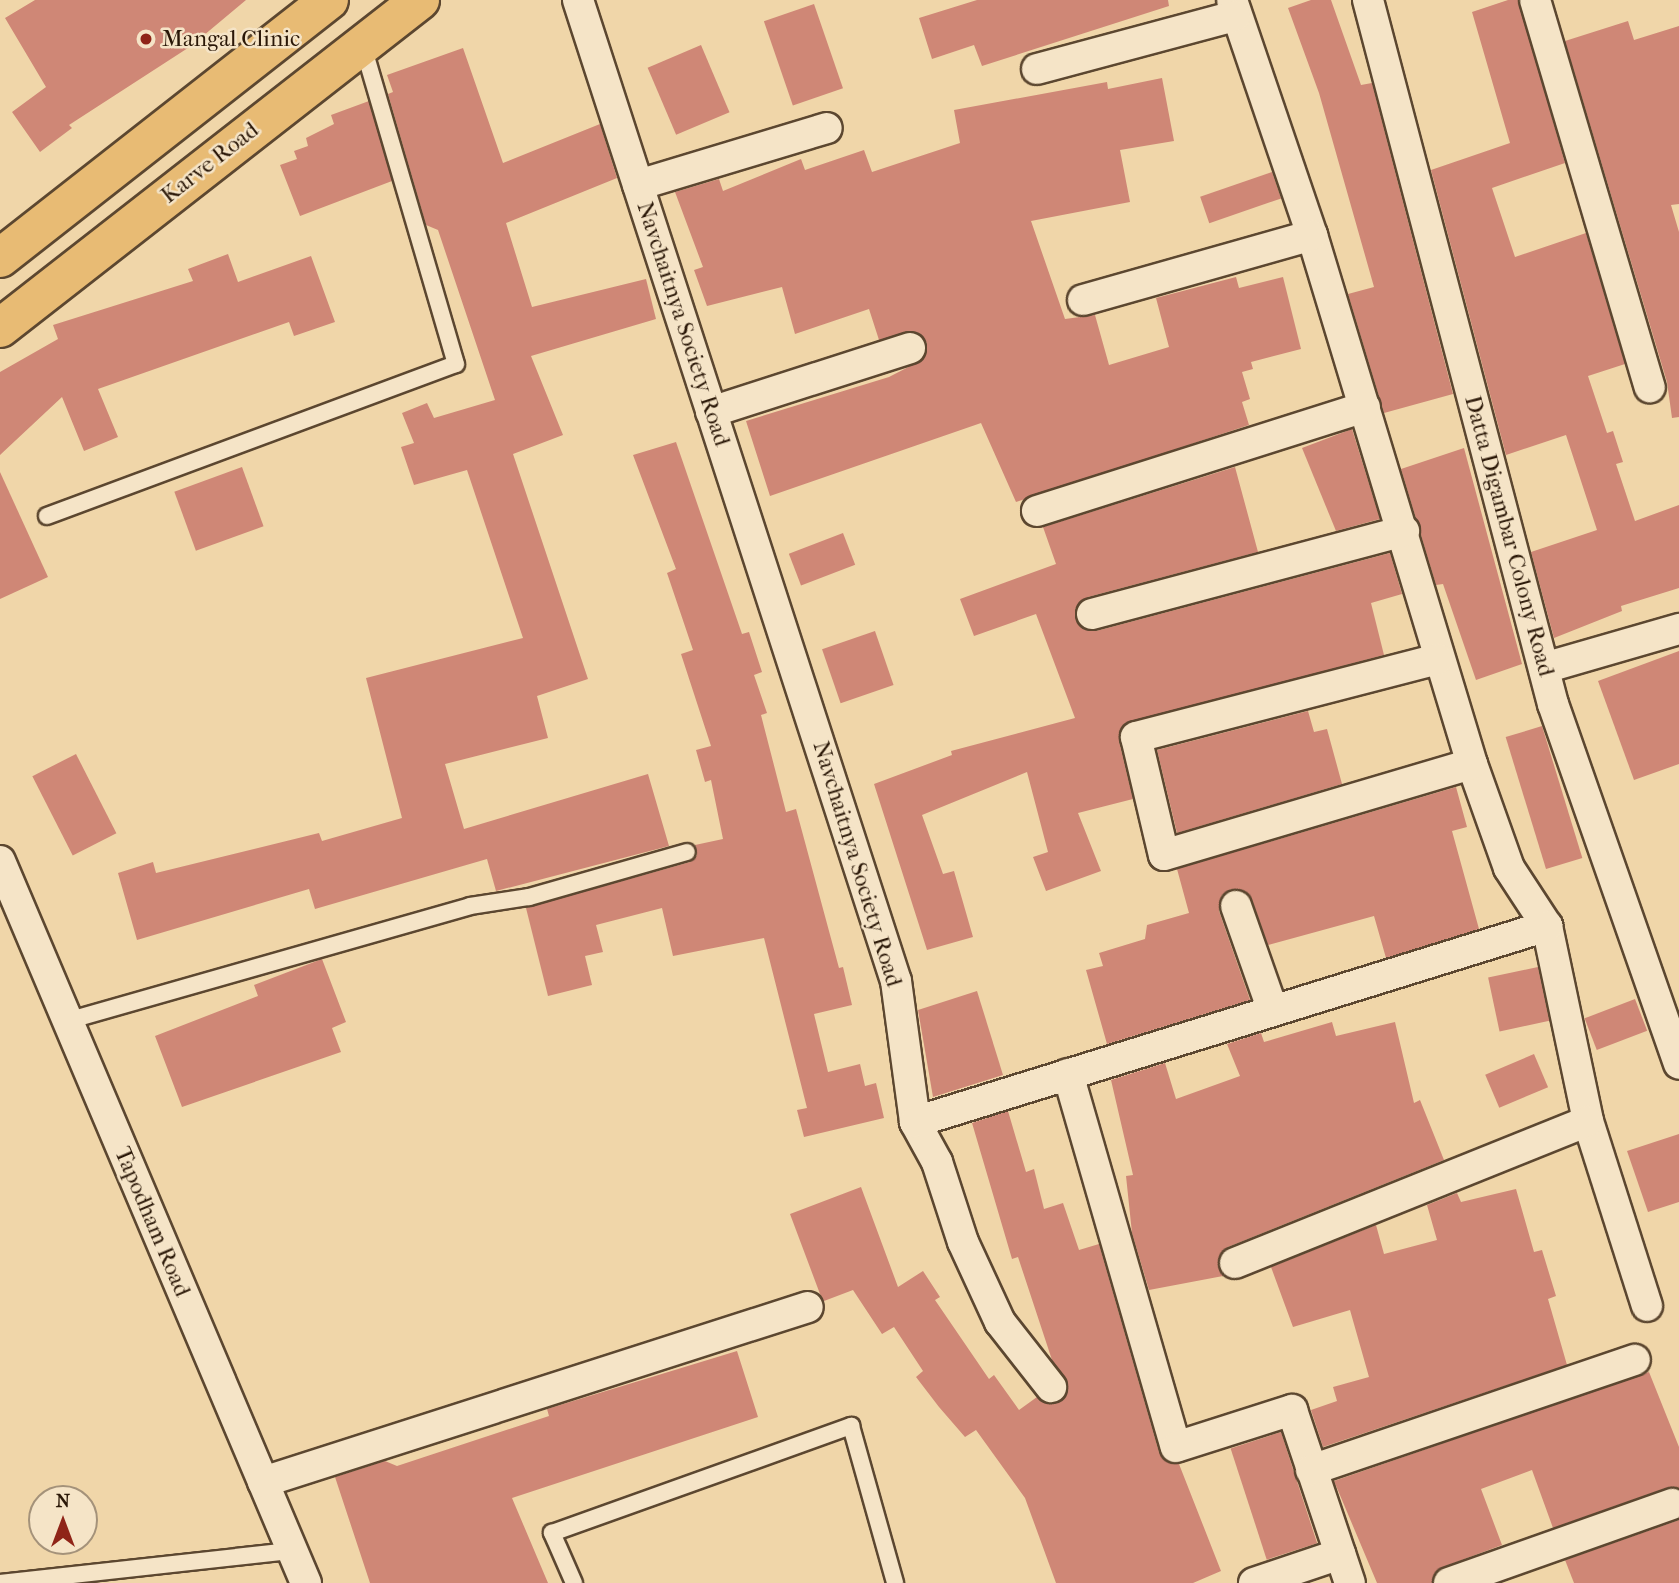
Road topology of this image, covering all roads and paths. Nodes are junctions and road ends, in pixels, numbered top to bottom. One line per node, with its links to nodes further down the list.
1 (329, 0): 12 (main road)
2 (420, 0): 7 (main road, Karve Road)
3 (578, 0): 10 (street, Navchaitnya Society Road)
4 (1368, 0): 25 (street, Datta Digambar Colony Road)
5 (1535, 0): 16 (street)
6 (1234, 8): 8 (street); 11 (street)
7 (363, 43): 14 (main road, Karve Road); 20 (lane)
8 (1037, 69)
9 (828, 128): 10 (street)
10 (638, 185): 18 (street, Navchaitnya Society Road)
11 (1312, 235): 13 (street); 17 (street)
12 (0, 258)
13 (1083, 300)
14 (0, 328)
15 (910, 348): 18 (street)
16 (1650, 387)
17 (1365, 407): 19 (street); 21 (street)
18 (711, 412): 36 (street, Navchaitnya Society Road)
19 (1037, 511)
20 (47, 516)
21 (1404, 531): 22 (street); 24 (street)
22 (1091, 614)
23 (1679, 629): 25 (street)
24 (1438, 659): 26 (street); 26 (street)
25 (1544, 668): 33 (street, Datta Digambar Colony Road)
26 (1472, 764): 30 (street)
27 (687, 852): 32 (lane)
28 (0, 861): 32 (street, Tapodham Road)
29 (1236, 906): 31 (street)
30 (1546, 926): 31 (street); 35 (street)
31 (1273, 1011): 34 (street)
32 (67, 1021): 43 (street, Tapodham Road)
33 (1679, 1064)
34 (1068, 1074): 36 (street); 42 (street)
35 (1588, 1121): 37 (street); 38 (street)
36 (915, 1122): 41 (street)
37 (1236, 1263)
38 (1647, 1306)
39 (808, 1307): 43 (street)
40 (1635, 1360): 42 (street)
41 (1051, 1387)
42 (1311, 1470): 46 (street)
43 (262, 1482): 45 (street, Tapodham Road)
44 (1672, 1504): 53 (street)
45 (292, 1551): 47 (lane); 48 (street, Tapodham Road)
46 (1340, 1554): 51 (street); 52 (street)
47 (0, 1583)
48 (306, 1583)
49 (574, 1583): 50 (lane)
50 (895, 1583)
51 (1254, 1583)
52 (1350, 1583)
53 (1449, 1583)

